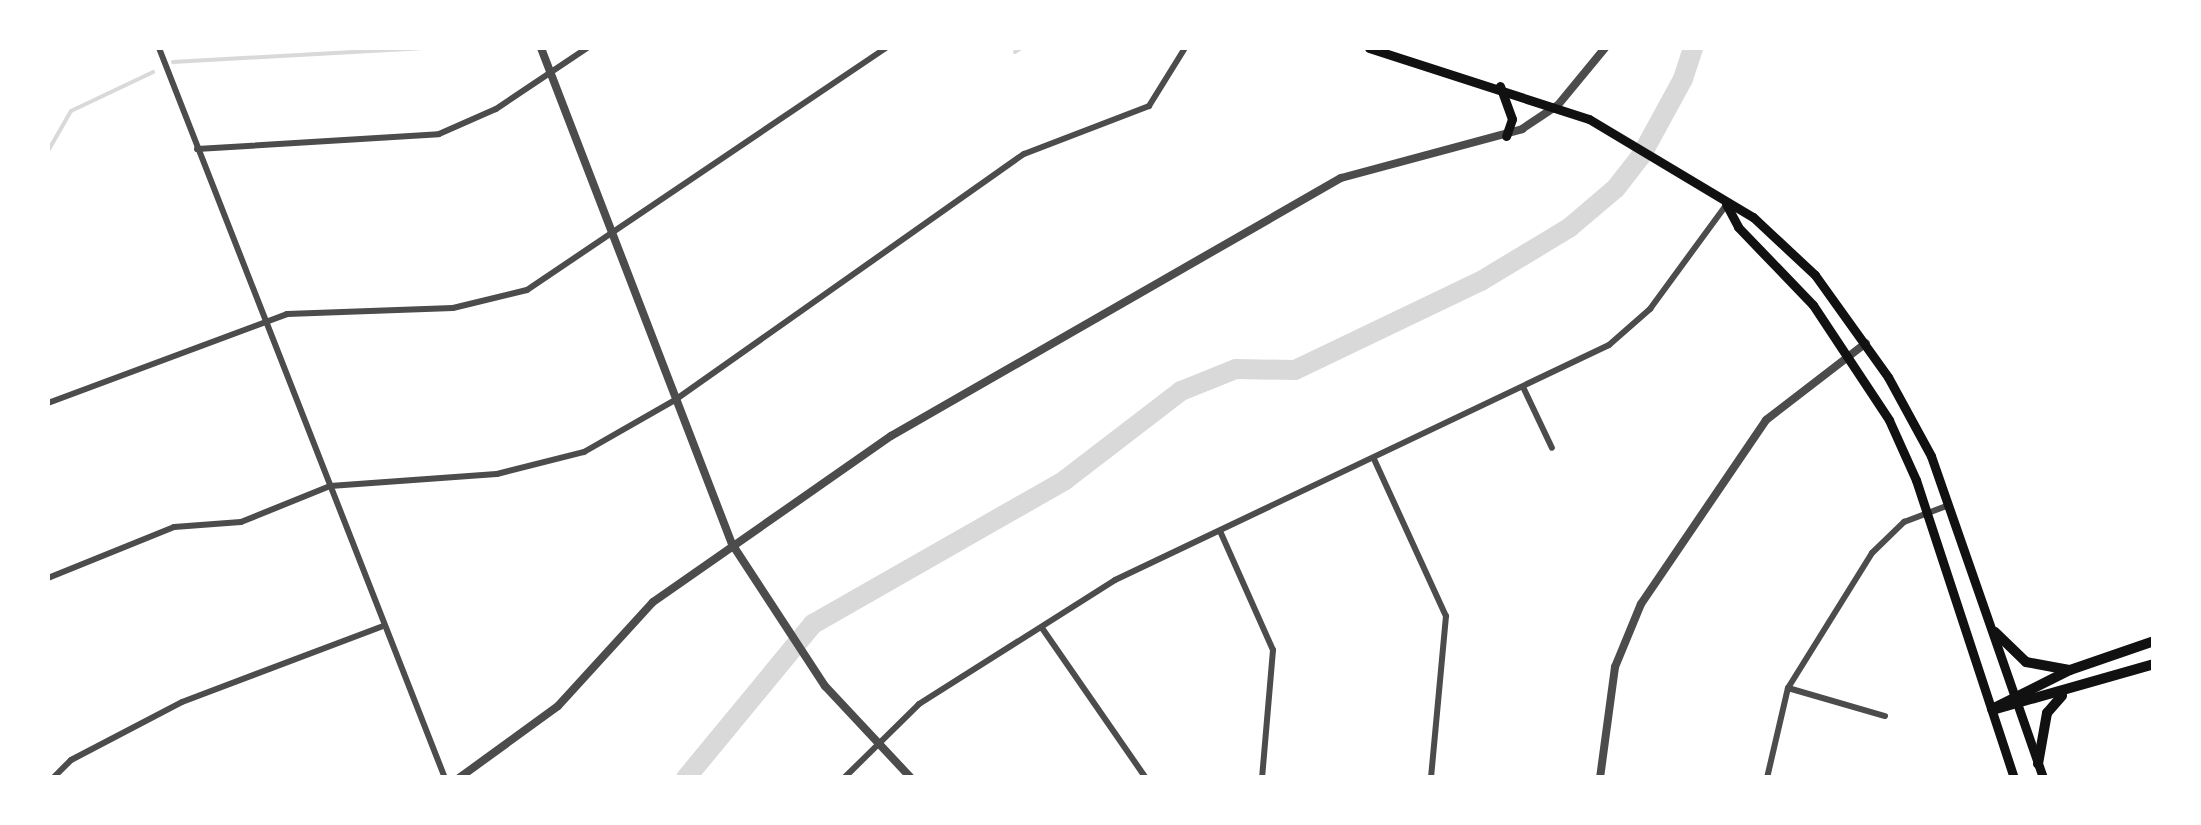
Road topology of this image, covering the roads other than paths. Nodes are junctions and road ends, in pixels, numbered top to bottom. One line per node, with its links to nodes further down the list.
1 (159, 48): 12 (street)
2 (541, 48): 8 (street)
3 (587, 48): 8 (street)
4 (886, 48): 14 (street)
5 (1185, 48): 19 (street)
6 (1369, 48): 9 (main road)
7 (1605, 48): 10 (street)
8 (551, 72): 12 (street); 14 (street)
9 (1500, 86): 10 (main road); 11 (main road)
10 (1558, 104): 11 (street); 13 (main road)
11 (1506, 136): 27 (street)
12 (197, 149): 15 (street)
13 (1726, 204): 16 (main road); 17 (main road); 18 (street)
14 (612, 235): 15 (street); 19 (street)
15 (264, 320): 20 (street); 23 (street)
16 (1866, 343): 17 (street); 24 (main road)
17 (1848, 353): 25 (main road); 51 (street)
18 (1524, 389): 21 (street); 22 (street)
19 (675, 400): 23 (street); 27 (street)
20 (48, 403)
21 (1552, 448)
22 (1374, 459): 26 (street); 50 (street)
23 (330, 486): 28 (street); 29 (street)
24 (1950, 504): 25 (street); 31 (main road)
25 (1927, 512): 35 (street); 39 (main road)
26 (1220, 532): 30 (street); 49 (street)
27 (732, 544): 41 (street); 45 (street)
28 (48, 578)
29 (381, 626): 43 (street); 44 (street)
30 (1042, 628): 41 (street); 48 (street)
31 (1995, 632): 34 (highway); 37 (main road)
32 (2154, 640): 34 (highway)
33 (2154, 664): 36 (highway)
34 (2070, 670): 37 (highway)
35 (1788, 688): 40 (street); 52 (street)
36 (2067, 692): 38 (highway); 42 (highway)
37 (2014, 694): 38 (main road); 39 (highway)
38 (2018, 707): 39 (highway); 42 (main road)
39 (1992, 709): 53 (main road)
40 (1885, 716)
41 (877, 744): 46 (street); 47 (street)
42 (2038, 764): 54 (main road)
43 (53, 778)
44 (445, 778)
45 (459, 778)
46 (844, 778)
47 (910, 778)
48 (1146, 778)
49 (1262, 778)
50 (1431, 778)
51 (1600, 778)
52 (1767, 778)
53 (2014, 778)
54 (2043, 778)

